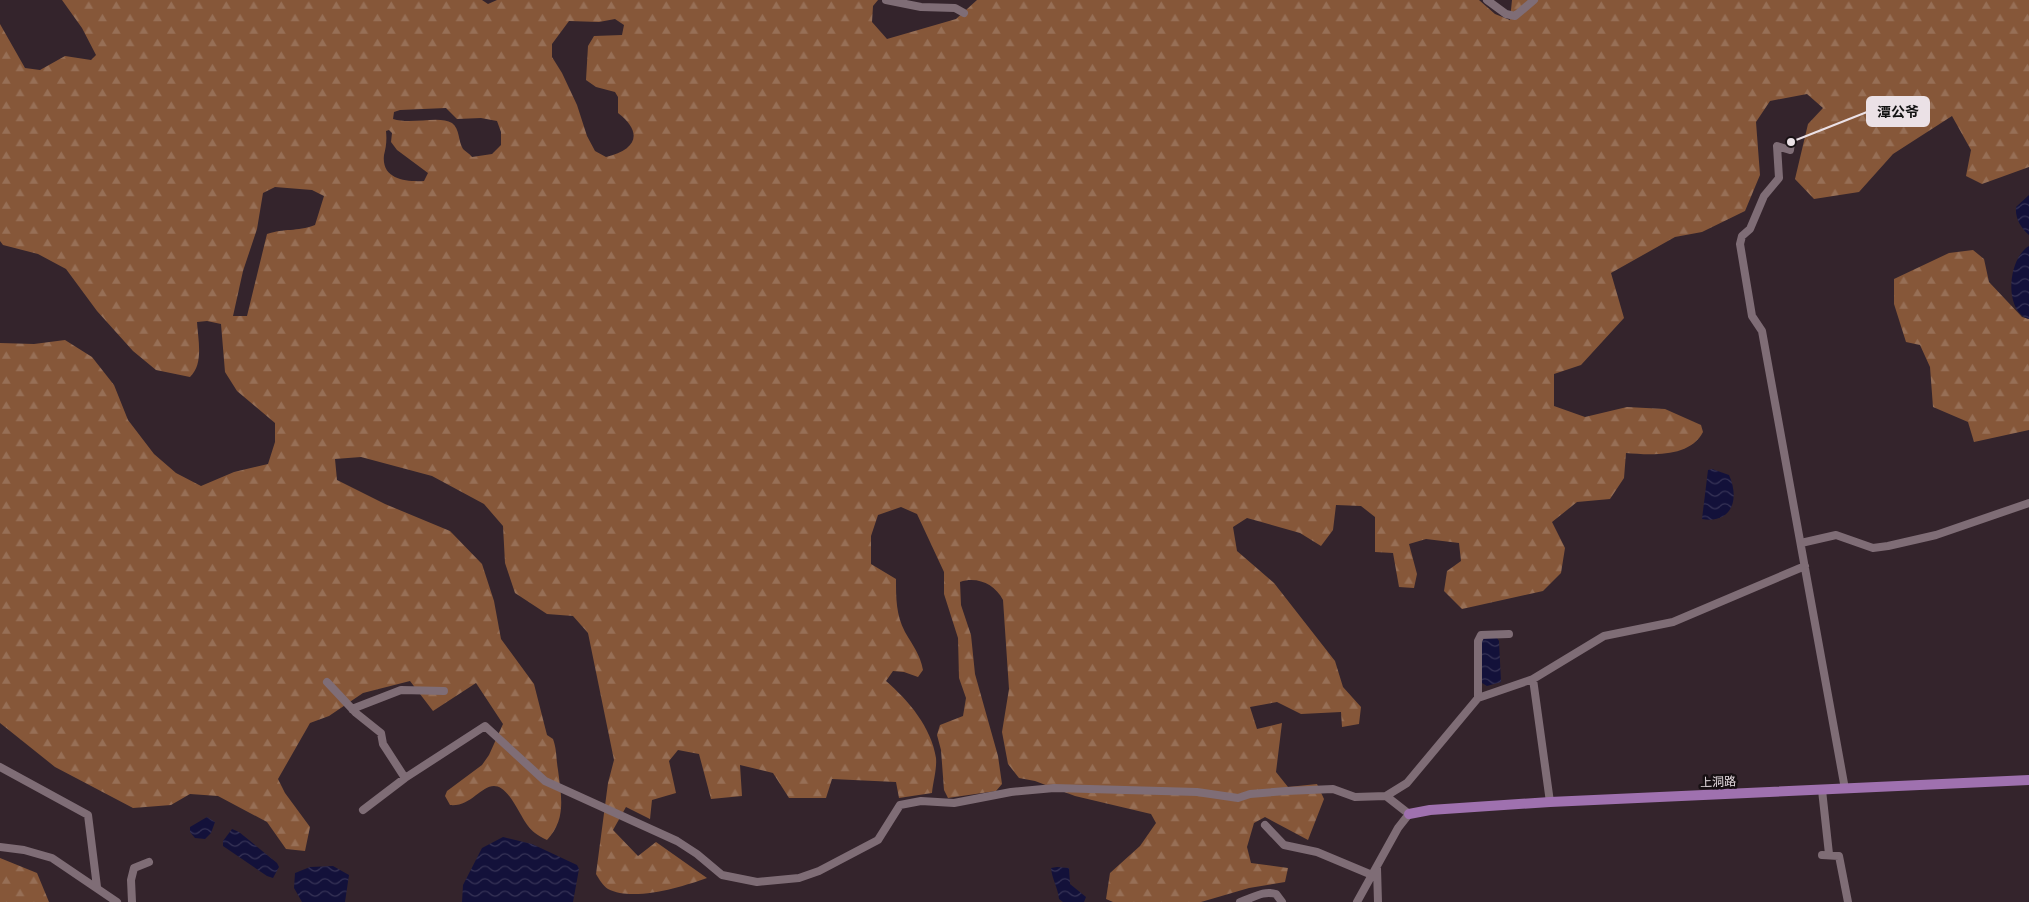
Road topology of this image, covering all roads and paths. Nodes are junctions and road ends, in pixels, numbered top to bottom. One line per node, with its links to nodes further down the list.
1 (886, 0): 4 (street)
2 (1487, 0): 3 (street)
3 (1534, 0)
4 (964, 14)
5 (1791, 142): 7 (street)
6 (2029, 503): 7 (street)
7 (1801, 543): 8 (street)
8 (1805, 566): 10 (street); 18 (street)
9 (1509, 634): 13 (street)
10 (1533, 679): 13 (street); 21 (street)
11 (327, 682): 14 (street)
12 (444, 691): 14 (street)
13 (1478, 698): 20 (street)
14 (352, 709): 16 (street)
15 (0, 767): 29 (street)
16 (405, 778): 20 (street); 22 (street)
17 (2029, 780): 18 (main road, 上洞路)
18 (1845, 789): 19 (main road, 上洞路)
19 (1822, 790): 21 (main road, 上洞路); 36 (street)
20 (1386, 796): 23 (street)
21 (1550, 802): 23 (main road, 上洞路)
22 (363, 810)
23 (1408, 814): 27 (street)
24 (1265, 826): 28 (street)
25 (0, 847): 29 (street)
26 (149, 862): 31 (street)
27 (1377, 866): 28 (street); 35 (street)
28 (1372, 874): 34 (street)
29 (97, 887): 30 (street)
30 (117, 902)
31 (132, 902)
32 (1240, 902): 33 (street)
33 (1282, 902)
34 (1357, 902)
35 (1378, 902)
36 (1848, 902)

